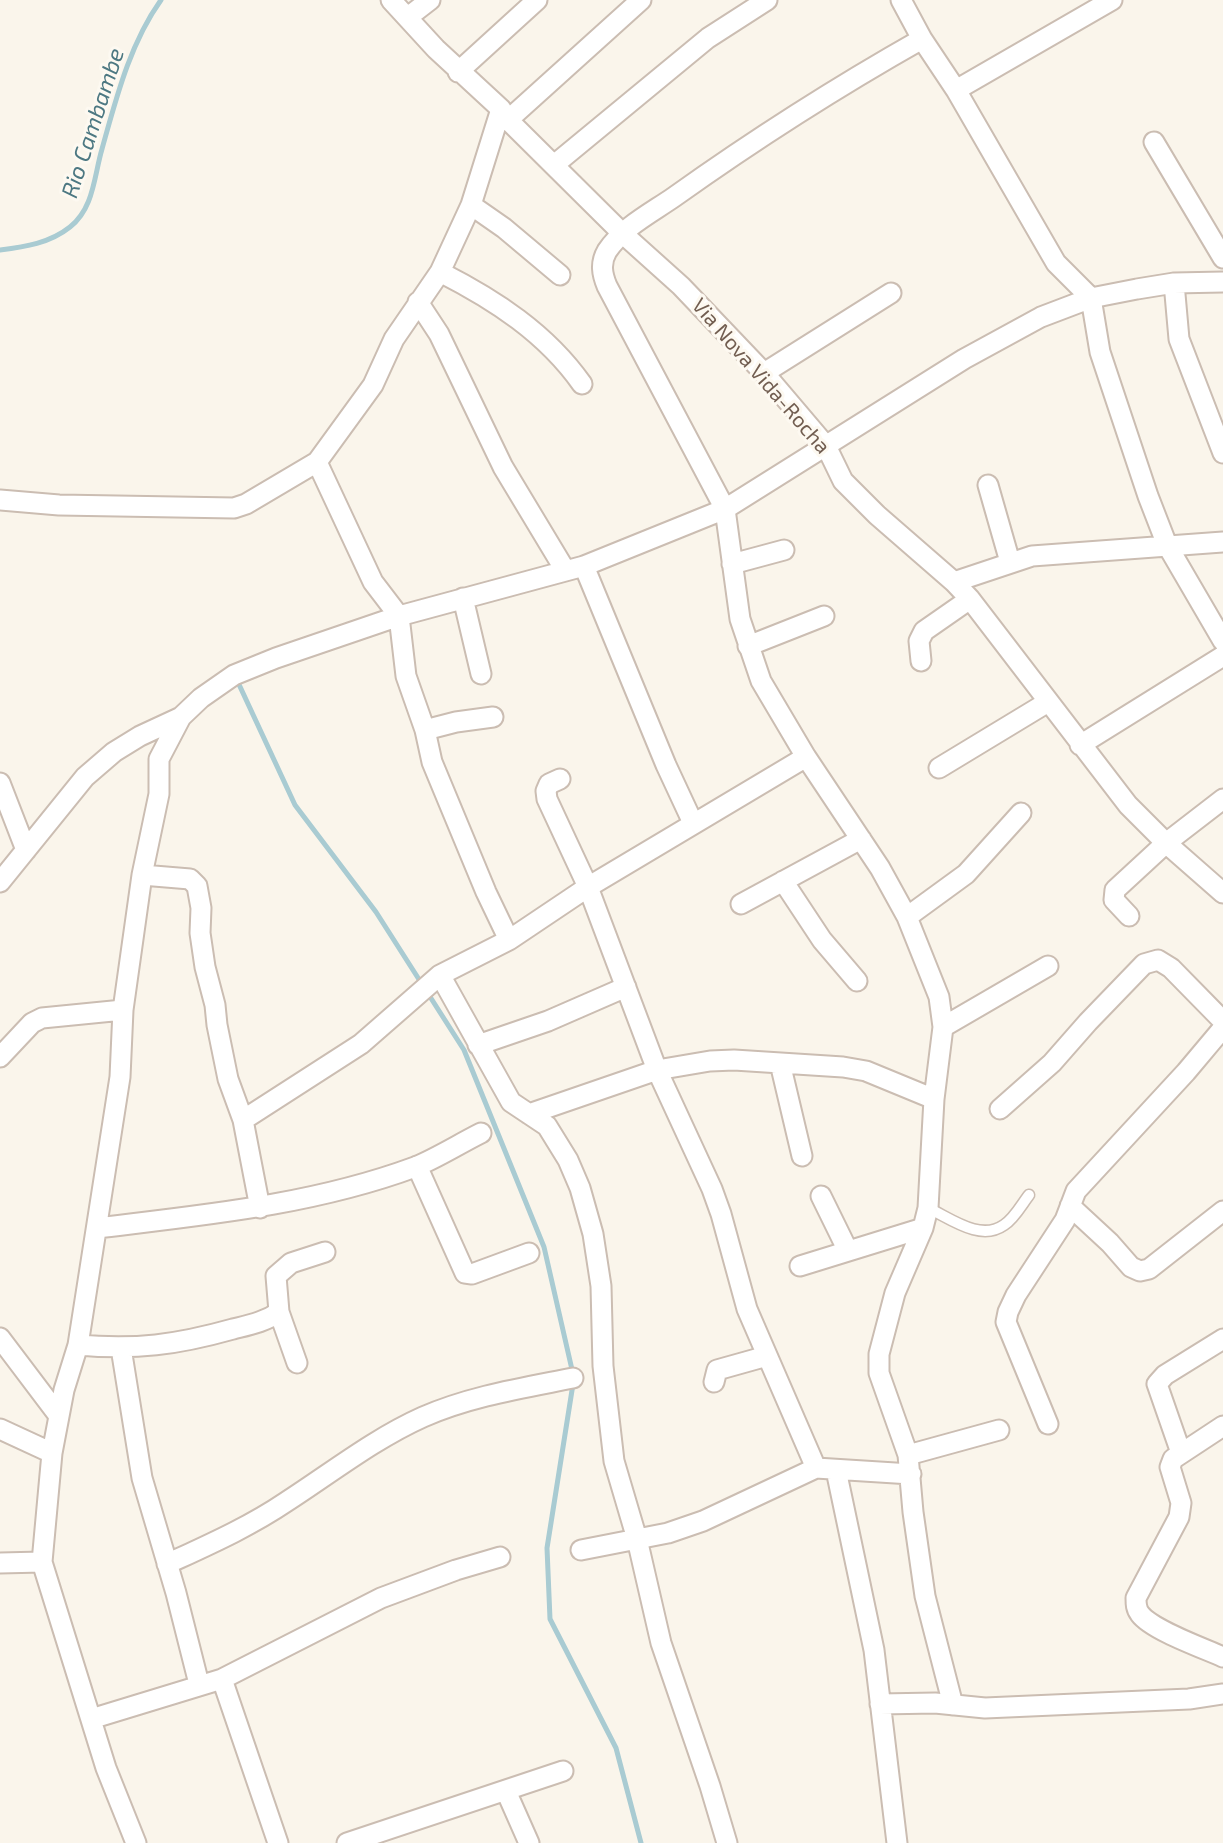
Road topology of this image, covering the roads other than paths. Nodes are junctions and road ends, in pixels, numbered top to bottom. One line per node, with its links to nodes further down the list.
1 (391, 0): 9 (street, Via Nova Vida-Rocha)
2 (430, 0): 9 (street)
3 (537, 0): 11 (street)
4 (641, 0): 13 (street)
5 (767, 0): 15 (street)
6 (901, 0): 10 (street)
7 (1112, 0): 8 (street)
8 (1089, 6): 12 (street)
9 (408, 17): 11 (street, Via Nova Vida-Rocha)
10 (922, 39): 12 (street); 17 (street)
11 (458, 72): 13 (street, Via Nova Vida-Rocha)
12 (956, 90): 24 (street)
13 (504, 114): 15 (street, Via Nova Vida-Rocha); 16 (street)
14 (1154, 142): 18 (street)
15 (554, 165): 17 (street, Via Nova Vida-Rocha)
16 (471, 205): 19 (street); 20 (street)
17 (622, 233): 26 (street, Via Nova Vida-Rocha); 33 (street)
18 (1223, 258)
19 (440, 272): 25 (street); 27 (street)
20 (560, 275)
21 (1223, 282): 22 (street)
22 (1174, 284): 24 (street); 29 (street)
23 (891, 293): 26 (street)
24 (1091, 298): 28 (street); 35 (street)
25 (418, 302): 30 (street); 39 (street)
26 (764, 373): 28 (street, Via Nova Vida-Rocha)
27 (582, 384)
28 (826, 446): 33 (street); 40 (street, Via Nova Vida-Rocha)
29 (1223, 452)
30 (317, 462): 32 (street); 43 (street)
31 (988, 485): 37 (street)
32 (0, 500)
33 (725, 509): 38 (street); 39 (street)
34 (1223, 542): 35 (street)
35 (1167, 545): 37 (street); 45 (street)
36 (784, 550): 38 (street)
37 (1010, 562): 40 (street)
38 (732, 564): 46 (street)
39 (575, 568): 41 (street); 61 (street)
40 (954, 582): 42 (street, Via Nova Vida-Rocha)
41 (463, 598): 43 (street); 49 (street)
42 (970, 599): 48 (street); 50 (street, Via Nova Vida-Rocha)
43 (399, 616): 51 (street); 53 (street)
44 (824, 616): 46 (street)
45 (1223, 641)
46 (748, 646): 55 (street)
47 (1223, 656): 54 (street)
48 (921, 661)
49 (481, 674)
50 (1048, 702): 54 (street, Via Nova Vida-Rocha); 56 (street)
51 (181, 717): 64 (street); 65 (street)
52 (493, 717): 53 (street)
53 (425, 730): 73 (street)
54 (1080, 745): 63 (street, Via Nova Vida-Rocha)
55 (806, 757): 61 (street); 62 (street)
56 (939, 768)
57 (560, 779): 68 (street)
58 (0, 783): 64 (street)
59 (1223, 799): 63 (street)
60 (1021, 813): 72 (street)
61 (693, 823): 68 (street)
62 (861, 839): 66 (street); 72 (street)
63 (1166, 843): 69 (street, Via Nova Vida-Rocha); 71 (street)
64 (26, 850): 67 (street)
65 (142, 875): 78 (street); 89 (street)
66 (783, 881): 70 (street); 76 (street)
67 (0, 882)
68 (588, 887): 73 (street); 77 (street)
69 (1223, 893)
70 (741, 904)
71 (1129, 916)
72 (907, 917): 80 (street)
73 (509, 940): 75 (street)
74 (1048, 966): 80 (street)
75 (440, 975): 82 (street); 89 (street)
76 (857, 981)
77 (626, 987): 82 (street); 85 (street)
78 (122, 1010): 83 (street); 99 (street)
79 (1223, 1021): 87 (street)
80 (943, 1027): 86 (street)
81 (1223, 1028): 95 (street)
82 (478, 1045): 88 (street)
83 (0, 1057)
84 (780, 1063): 85 (street); 86 (street); 91 (street)
85 (657, 1070): 88 (street); 110 (street)
86 (934, 1099): 97 (street)
87 (1000, 1109)
88 (529, 1114): 124 (street)
89 (243, 1121): 96 (street)
90 (481, 1133): 92 (street)
91 (802, 1156)
92 (417, 1166): 96 (street); 103 (street)
93 (1029, 1195): 97 (lane)
94 (821, 1196): 101 (street)
95 (1070, 1206): 98 (street); 115 (street)
96 (260, 1208): 99 (street)
97 (928, 1208): 100 (street)
98 (1223, 1211)
99 (97, 1228): 108 (street)
100 (923, 1228): 101 (street); 121 (street)
101 (848, 1251): 104 (street)
102 (324, 1252): 105 (street)
103 (529, 1253)
104 (800, 1266)
105 (279, 1312): 109 (street); 111 (street)
106 (0, 1338): 114 (street)
107 (1223, 1339): 119 (street)
108 (78, 1345): 109 (street); 114 (street)
109 (121, 1348): 129 (street)
110 (767, 1356): 113 (street); 122 (street)
111 (297, 1363)
112 (573, 1378): 129 (street)
113 (714, 1382)
114 (59, 1416): 120 (street)
115 (1048, 1424)
116 (1223, 1426): 119 (street)
117 (0, 1429): 120 (street)
118 (999, 1430): 121 (street)
119 (1181, 1453): 130 (street)
120 (52, 1454): 127 (street)
121 (910, 1465): 123 (street); 135 (street)
122 (816, 1468): 123 (street); 124 (street)
123 (836, 1470): 134 (street)
124 (637, 1539): 125 (street); 143 (street)
125 (581, 1550)
126 (500, 1558): 131 (street)
127 (42, 1562): 128 (street); 136 (street)
128 (0, 1563)
129 (167, 1564): 132 (street)
130 (1223, 1657)
131 (222, 1679): 132 (street); 140 (street)
132 (200, 1684): 136 (street)
133 (1223, 1694): 135 (street)
134 (880, 1704): 135 (street); 144 (street)
135 (953, 1705)
136 (91, 1719): 139 (street)
137 (563, 1771): 138 (street)
138 (506, 1791): 141 (street); 142 (street)
139 (136, 1843)
140 (278, 1843)
141 (347, 1843)
142 (529, 1843)
143 (727, 1843)
144 (897, 1843)

